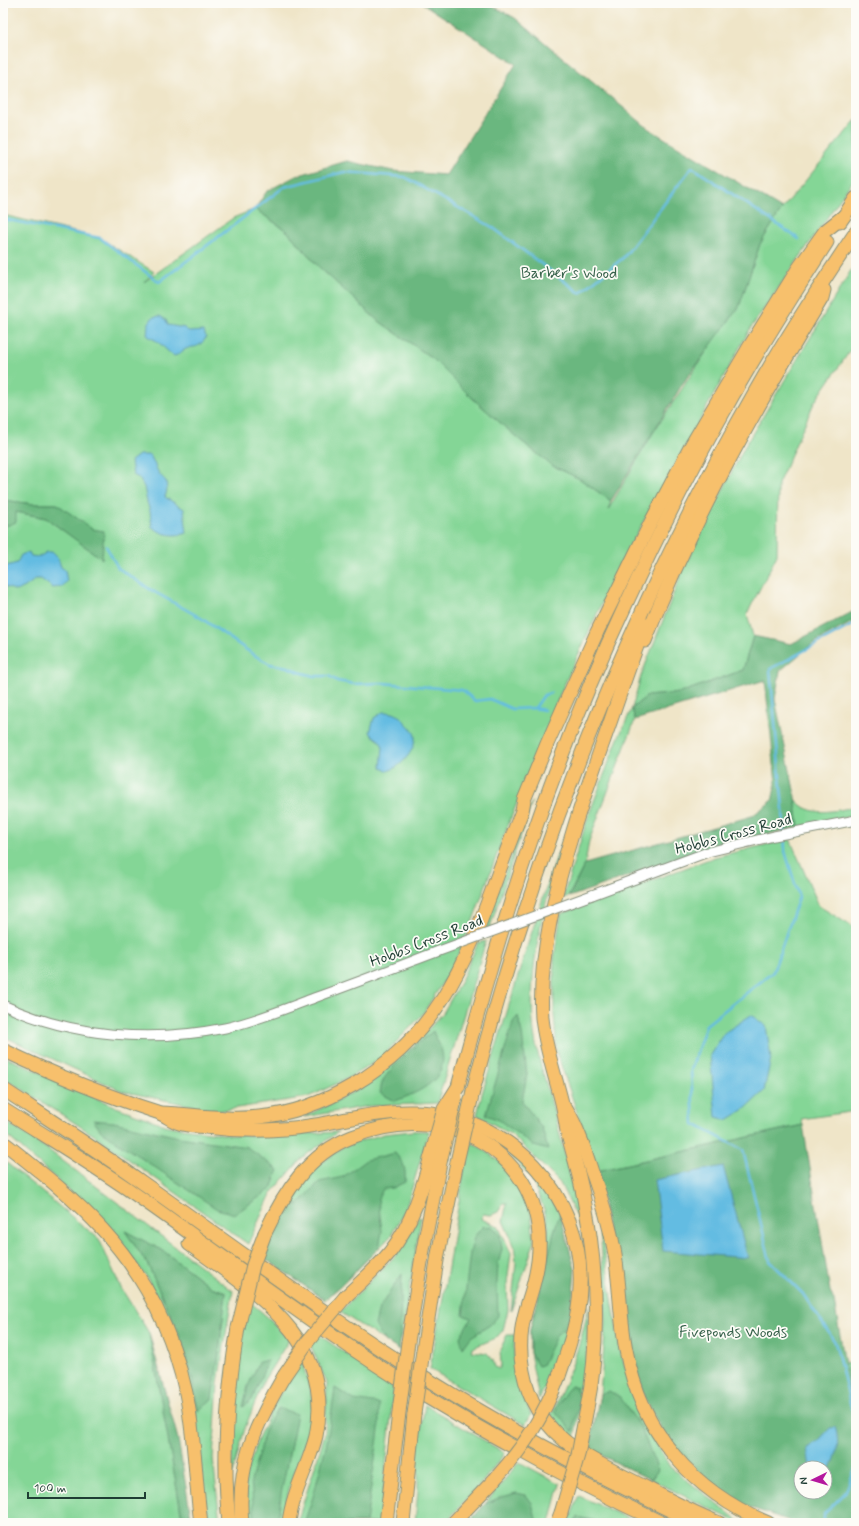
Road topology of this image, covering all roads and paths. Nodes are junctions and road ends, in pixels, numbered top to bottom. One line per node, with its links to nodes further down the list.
1 (856, 198): 2 (highway)
2 (844, 216): 5 (highway); 8 (highway)
3 (856, 232): 4 (highway)
4 (829, 273): 6 (highway); 7 (highway)
5 (625, 606): 8 (highway); 17 (highway, bridge)
6 (645, 607): 7 (highway); 26 (highway, bridge)
7 (581, 806): 13 (highway)
8 (522, 811): 15 (highway)
9 (856, 820): 10 (street, Hobbs Cross Road, bridge)
10 (3, 1005)
11 (3, 1050): 15 (highway)
12 (3, 1088): 28 (highway)
13 (561, 1099): 19 (highway, bridge); 30 (highway)
14 (3, 1109): 18 (highway)
15 (160, 1113): 20 (highway, bridge)
16 (3, 1142): 21 (highway)
17 (436, 1157): 23 (highway, bridge); 25 (highway, bridge)
18 (133, 1193): 24 (highway); 27 (highway)
19 (559, 1518)
20 (454, 1521)
21 (202, 1523)
22 (229, 1523): 29 (highway, bridge)
23 (242, 1523)
24 (289, 1523)
25 (386, 1523)
26 (403, 1523)
27 (662, 1523)
28 (697, 1523)
29 (719, 1523)
30 (768, 1523)

